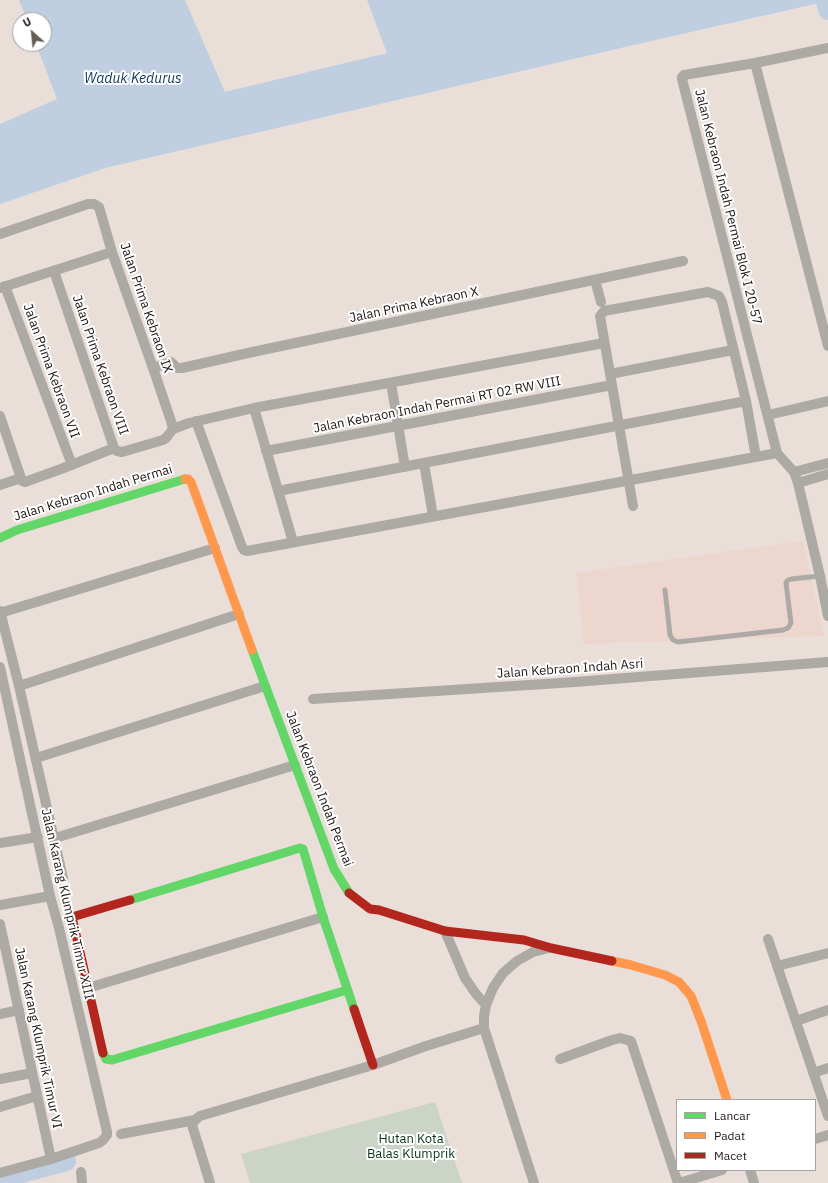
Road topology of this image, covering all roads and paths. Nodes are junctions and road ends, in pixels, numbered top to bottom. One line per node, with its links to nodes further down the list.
1 (828, 48): 2 (street)
2 (755, 63): 11 (street); 20 (street, Jalan Kebraon Indah Permai Blok I 20-57)
3 (0, 234): 4 (street, Jalan Prima Kebraon IX)
4 (112, 252): 6 (street); 13 (street, Jalan Prima Kebraon IX)
5 (683, 261): 7 (street, Jalan Prima Kebraon X)
6 (54, 271): 8 (street); 25 (street, Jalan Prima Kebraon VIII)
7 (595, 280): 9 (street); 13 (street, Jalan Prima Kebraon X)
8 (3, 287): 31 (street, Jalan Prima Kebraon VII)
9 (601, 302)
10 (604, 343): 12 (street); 14 (street); 15 (street)
11 (828, 346)
12 (733, 350): 14 (street); 17 (street)
13 (156, 368): 22 (street, Jalan Prima Kebraon IX)
14 (610, 374): 16 (street)
15 (392, 382): 19 (street); 23 (street)
16 (612, 385): 23 (street, Jalan Kebraon Indah Permai RT 02 RW VIII); 24 (street)
17 (746, 401): 24 (street); 28 (street)
18 (828, 401): 20 (street)
19 (254, 408): 22 (street); 26 (street)
20 (768, 415): 27 (street)
21 (0, 416): 35 (street)
22 (185, 424): 25 (street); 43 (street)
23 (398, 426): 26 (street, Jalan Kebraon Indah Permai RT 02 RW VIII); 32 (street)
24 (619, 426): 29 (street); 36 (street)
25 (114, 448): 31 (street, Jalan Prima Kebraon VIII)
26 (266, 451): 39 (street)
27 (778, 453): 28 (street); 33 (street)
28 (756, 457): 36 (street)
29 (424, 463): 32 (street); 41 (street)
30 (828, 463): 33 (street)
31 (72, 464): 35 (street, Jalan Prima Kebraon VIII)
32 (405, 467): 39 (street)
33 (794, 472): 37 (street)
34 (828, 474): 37 (street)
35 (21, 478): 38 (street)
36 (628, 480): 40 (street); 41 (street)
37 (798, 483): 45 (street)
38 (0, 485)
39 (278, 491): 43 (street)
40 (633, 506)
41 (433, 516): 43 (street)
42 (0, 538): 44 (street, Jalan Kebraon Indah Permai)
43 (293, 542)
44 (215, 548): 47 (street); 48 (street, Jalan Kebraon Indah Permai)
45 (820, 576): 46 (lane); 49 (street)
46 (665, 590)
47 (0, 612): 52 (street)
48 (239, 614): 52 (street); 53 (street, Jalan Kebraon Indah Permai)
49 (828, 616)
50 (828, 662): 54 (street, Jalan Kebraon Indah Asri)
51 (0, 667): 57 (street, Jalan Karang Klumprik Timur XIII)
52 (19, 686): 55 (street)
53 (265, 686): 55 (street); 56 (street, Jalan Kebraon Indah Permai)
54 (313, 699)
55 (36, 758): 58 (street)
56 (295, 765): 58 (street); 65 (street, Jalan Kebraon Indah Permai)
57 (38, 837): 59 (street); 61 (street, Jalan Karang Klumprik Timur XIII)
58 (55, 838): 60 (street)
59 (0, 843)
60 (64, 878)
61 (50, 896): 62 (street); 93 (street, Jalan Karang Klumprik Timur XIII)
62 (0, 905)
63 (324, 917): 71 (street); 71 (street); 72 (street)
64 (0, 924): 70 (street, Jalan Karang Klumprik Timur VI)
65 (445, 931): 67 (street, Jalan Kebraon Indah Permai); 73 (street)
66 (768, 939): 69 (street)
67 (551, 948): 73 (street); 86 (street, Jalan Kebraon Indah Permai)
68 (828, 953): 69 (street)
69 (777, 966): 77 (street)
70 (5, 967): 74 (street, Jalan Karang Klumprik Timur VI)
71 (88, 988): 72 (street)
72 (347, 990): 80 (street)
73 (486, 1005): 78 (street)
74 (19, 1010): 76 (street); 82 (street, Jalan Karang Klumprik Timur VI)
75 (828, 1010): 77 (street)
76 (0, 1014)
77 (796, 1021): 83 (street)
78 (484, 1028): 80 (street); 100 (street)
79 (560, 1059): 101 (street)
80 (373, 1065): 89 (street)
81 (828, 1068): 83 (street)
82 (32, 1073): 84 (street); 85 (street, Jalan Karang Klumprik Timur VI)
83 (814, 1073): 88 (street)
84 (0, 1079)
85 (37, 1096): 87 (street); 93 (street, Jalan Karang Klumprik Timur VI)
86 (727, 1099)
87 (0, 1107)
88 (828, 1116)
89 (195, 1120): 90 (street); 99 (street)
90 (121, 1134)
91 (828, 1135): 92 (street)
92 (816, 1139)
93 (51, 1159): 97 (street)
94 (719, 1171): 101 (street)
95 (750, 1171): 102 (street)
96 (81, 1172): 98 (street)
97 (0, 1173)
98 (82, 1183)
99 (210, 1183)
100 (534, 1183)
101 (678, 1183)
102 (754, 1183)

